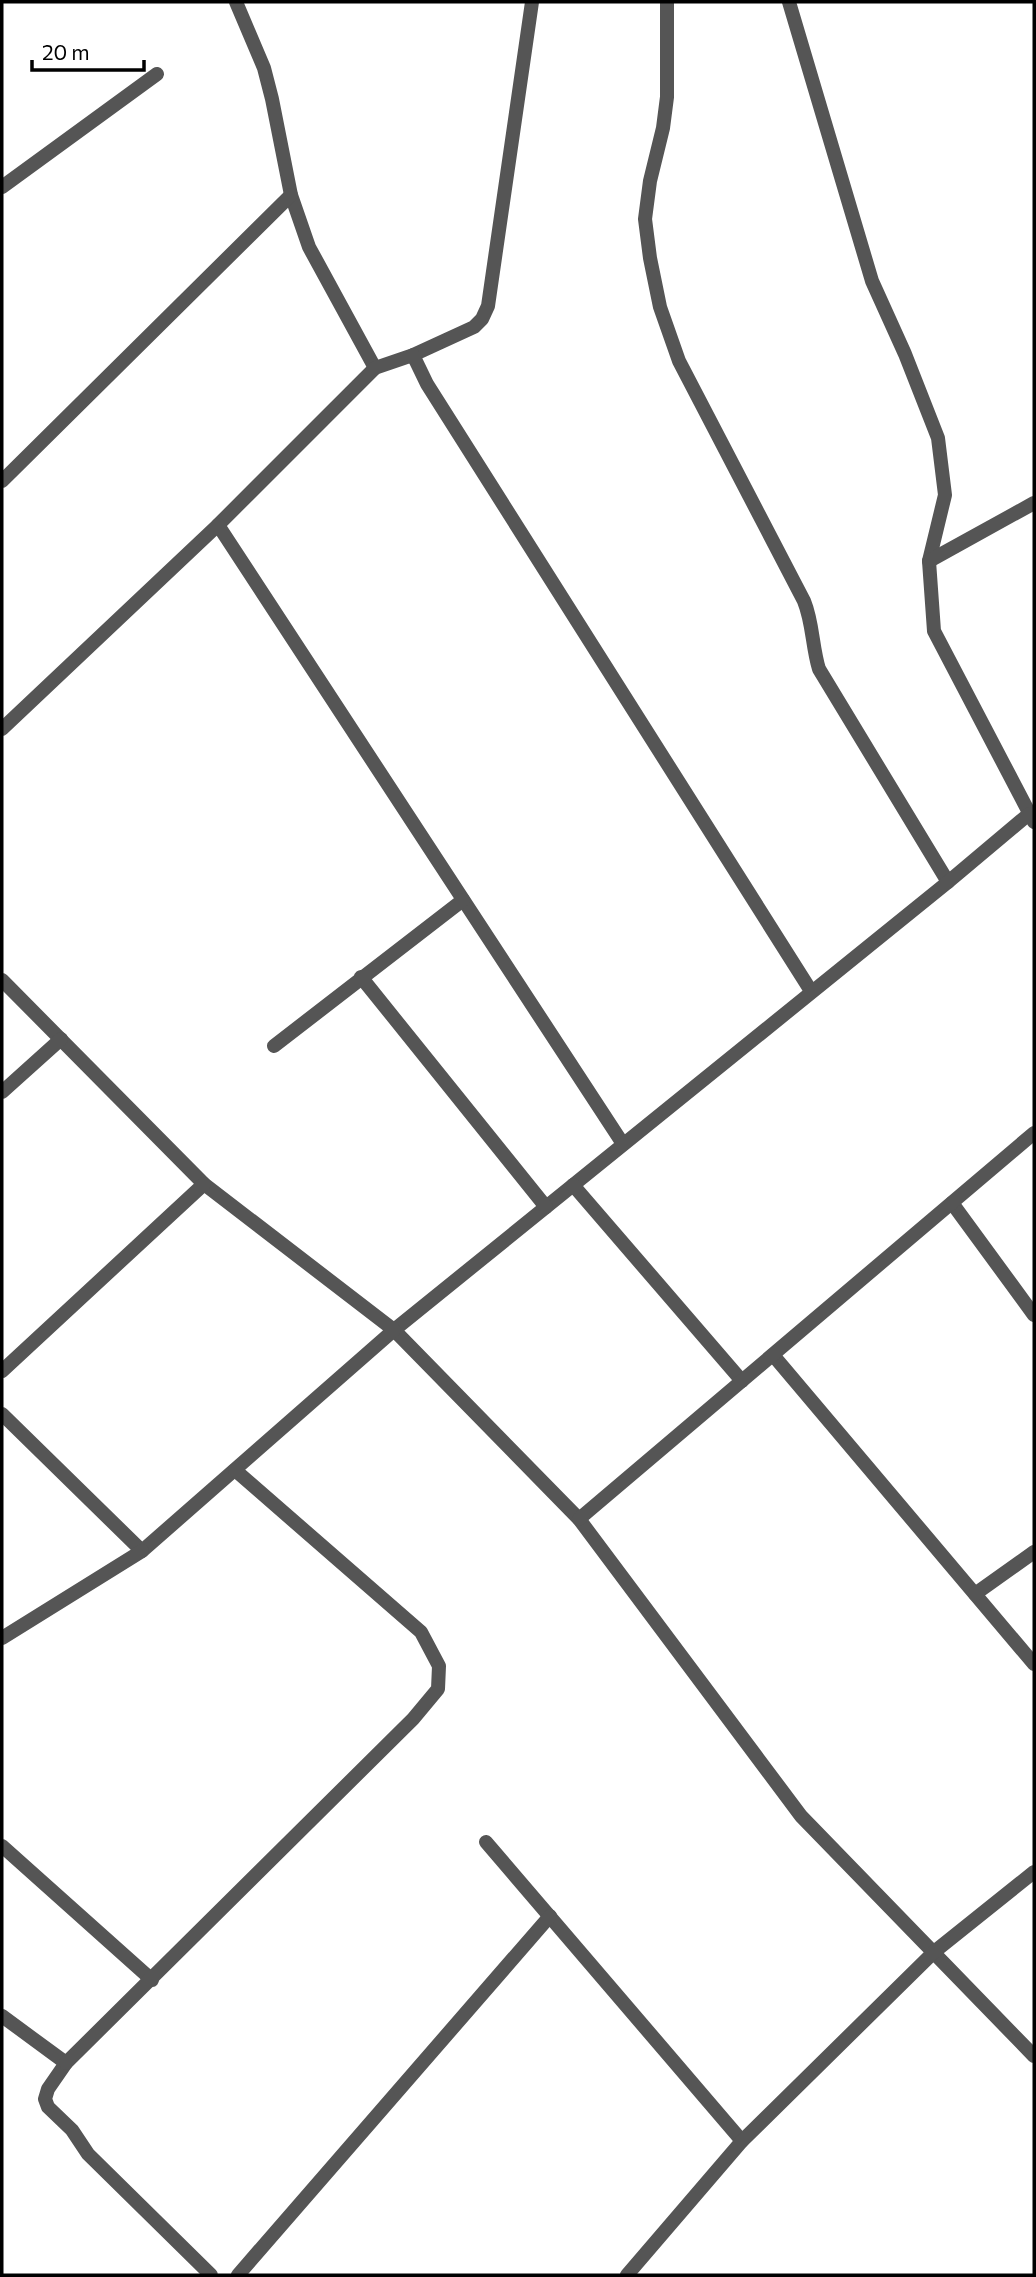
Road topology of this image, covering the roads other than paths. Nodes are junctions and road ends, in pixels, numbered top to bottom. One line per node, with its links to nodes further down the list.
1 (236, 2): 7 (street)
2 (532, 2): 8 (street)
3 (667, 2): 16 (street)
4 (789, 2): 13 (street)
5 (157, 74): 6 (street)
6 (2, 187)
7 (290, 195): 9 (street); 10 (street)
8 (413, 355): 9 (street); 20 (street)
9 (375, 368): 12 (street)
10 (2, 481)
11 (1034, 503): 13 (street)
12 (218, 525): 14 (street); 17 (street)
13 (929, 561): 15 (street)
14 (2, 729)
15 (1032, 818): 16 (street)
16 (948, 883): 20 (street)
17 (463, 900): 18 (street); 25 (street)
18 (361, 977): 22 (street); 29 (street)
19 (2, 980): 21 (street)
20 (811, 992): 25 (street)
21 (61, 1039): 23 (street); 26 (street)
22 (274, 1046)
23 (2, 1092)
24 (1034, 1133): 28 (street)
25 (623, 1144): 27 (street)
26 (204, 1184): 31 (street); 33 (street)
27 (573, 1185): 29 (street); 34 (street)
28 (952, 1203): 30 (street); 32 (street)
29 (546, 1207): 31 (street)
30 (1034, 1315)
31 (394, 1330): 36 (street); 37 (street)
32 (773, 1355): 34 (street); 40 (street)
33 (2, 1371)
34 (742, 1381): 37 (street)
35 (2, 1414): 38 (street)
36 (235, 1469): 38 (street); 48 (street)
37 (579, 1519): 47 (street)
38 (142, 1551): 41 (street)
39 (1034, 1552): 40 (street)
40 (975, 1594): 42 (street)
41 (2, 1638)
42 (1034, 1664)
43 (486, 1842): 46 (street)
44 (2, 1846): 48 (street)
45 (1034, 1872): 47 (street)
46 (550, 1916): 52 (street); 54 (street)
47 (934, 1952): 50 (street); 52 (street)
48 (152, 1980): 51 (street)
49 (2, 2016): 51 (street)
50 (1034, 2056)
51 (66, 2063): 53 (street)
52 (743, 2141): 55 (street)
53 (211, 2275)
54 (238, 2275)
55 (627, 2275)

